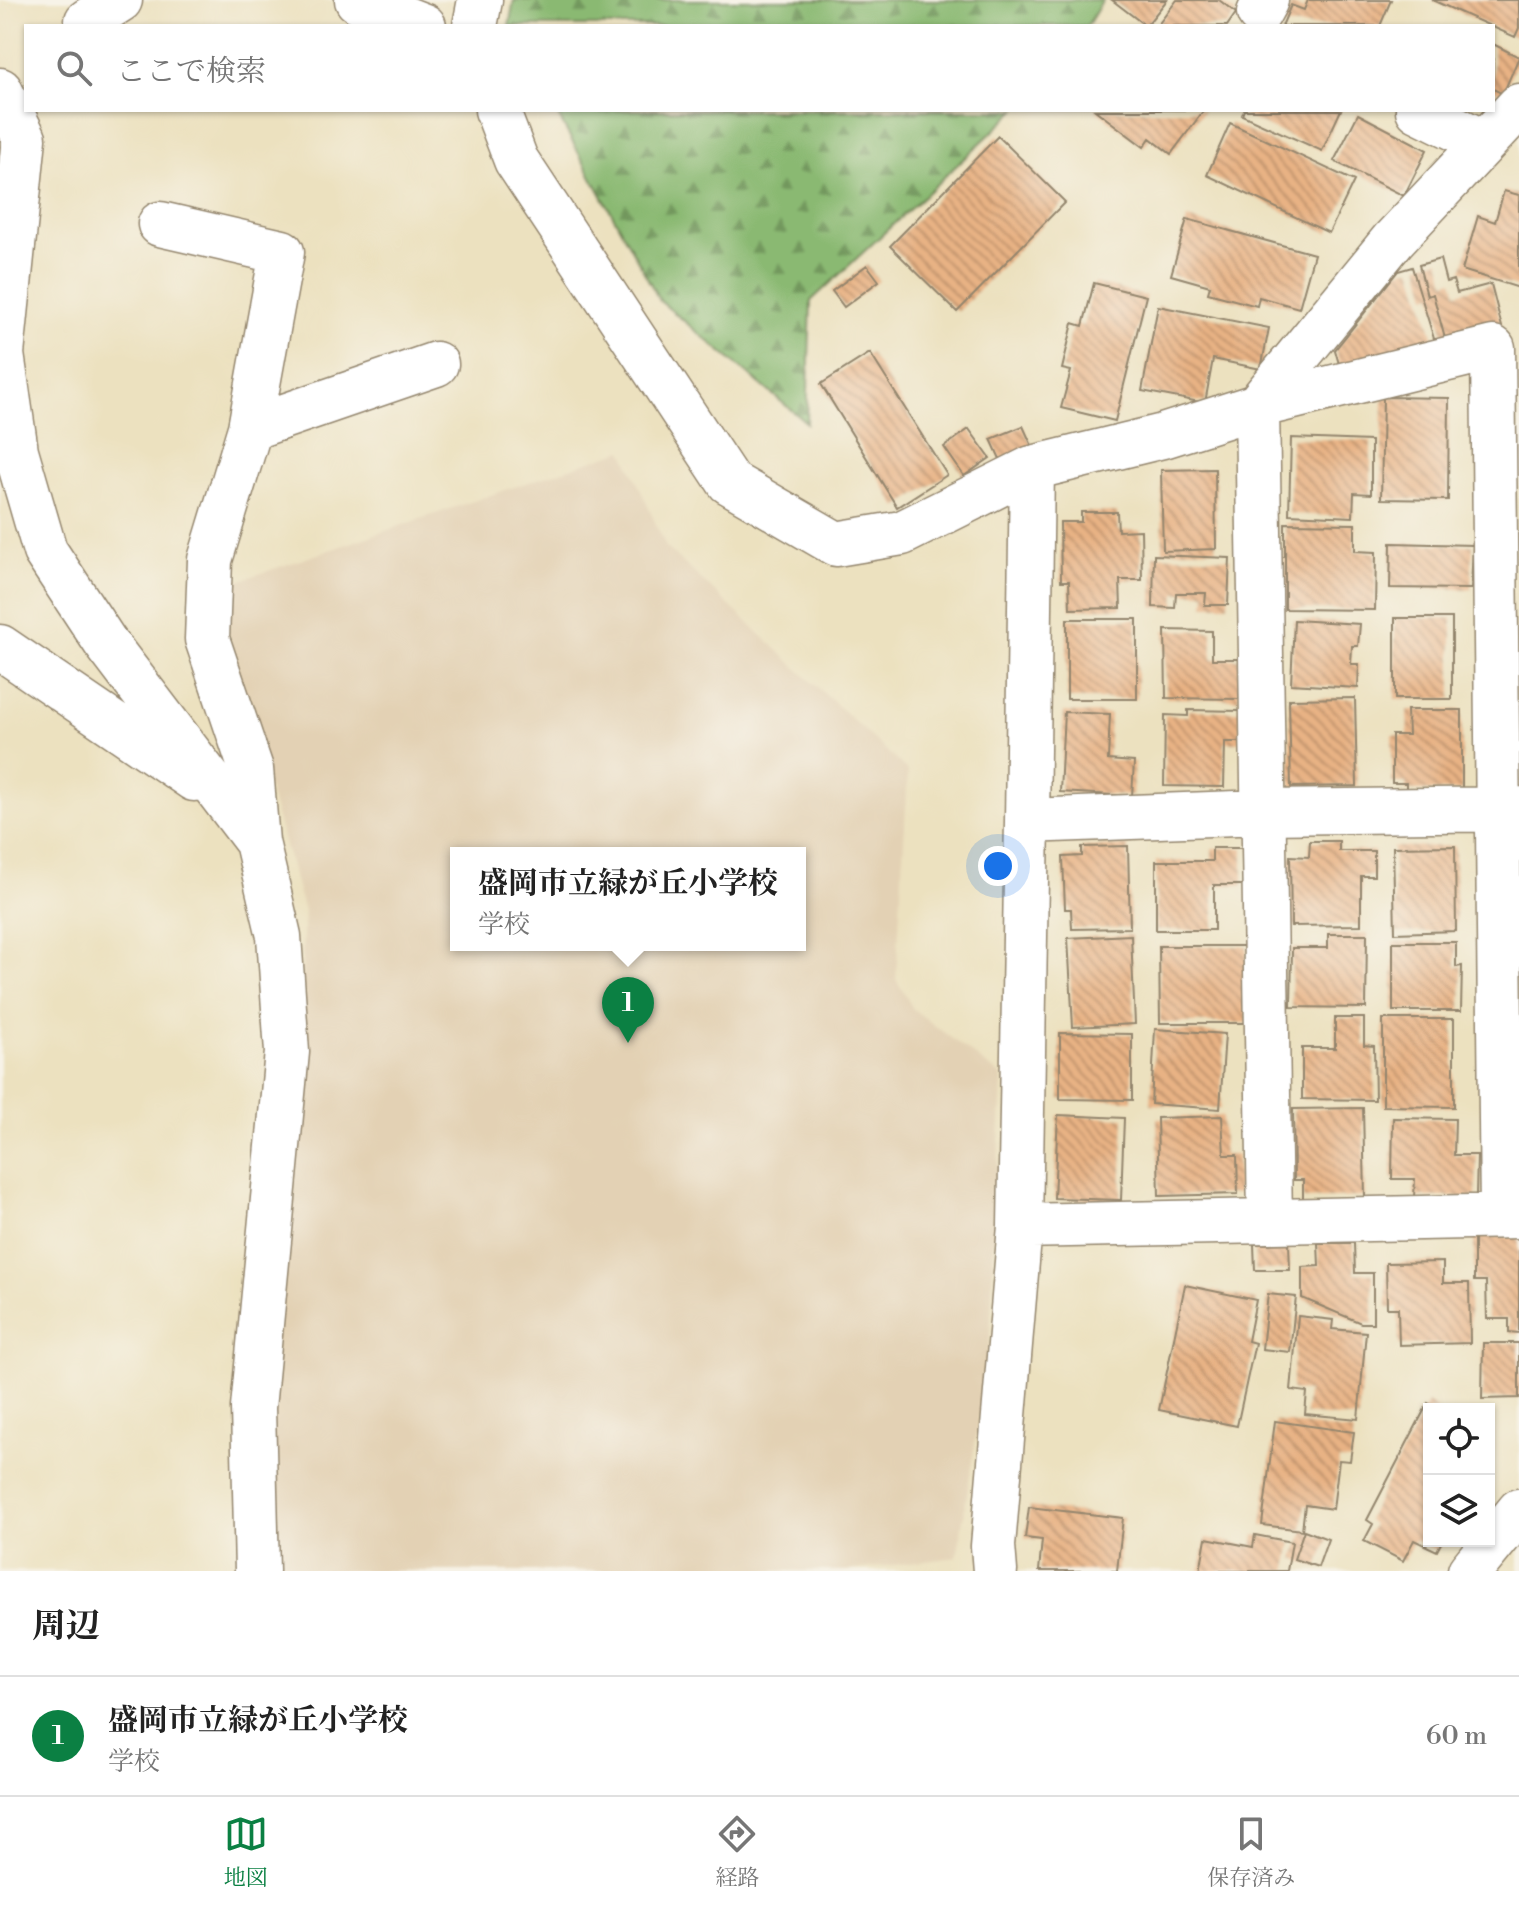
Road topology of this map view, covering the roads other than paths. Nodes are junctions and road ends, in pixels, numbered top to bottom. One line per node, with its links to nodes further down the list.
1 (357, 0): 3 (street)
2 (480, 0): 4 (street)
3 (419, 24)
4 (475, 24)
5 (0, 90): 17 (street)
6 (1519, 106): 9 (street)
7 (498, 112): 15 (street)
8 (1422, 112): 9 (street)
9 (1483, 142): 13 (street)
10 (160, 224): 14 (street)
11 (1506, 346): 13 (street); 18 (street)
12 (436, 364): 14 (street)
13 (1257, 406): 15 (street); 19 (street)
14 (250, 428): 21 (street)
15 (1032, 468): 20 (street)
16 (0, 647): 17 (street)
17 (229, 802): 21 (street)
18 (1508, 810): 19 (street); 22 (street)
19 (1263, 812): 20 (street); 23 (street)
20 (1027, 821): 24 (street)
21 (257, 842): 26 (street)
22 (1511, 1216): 23 (street)
23 (1270, 1220): 24 (street)
24 (1020, 1226): 27 (street)
25 (1519, 1511): 28 (street)
26 (257, 1571)
27 (995, 1571)
28 (1470, 1571)

